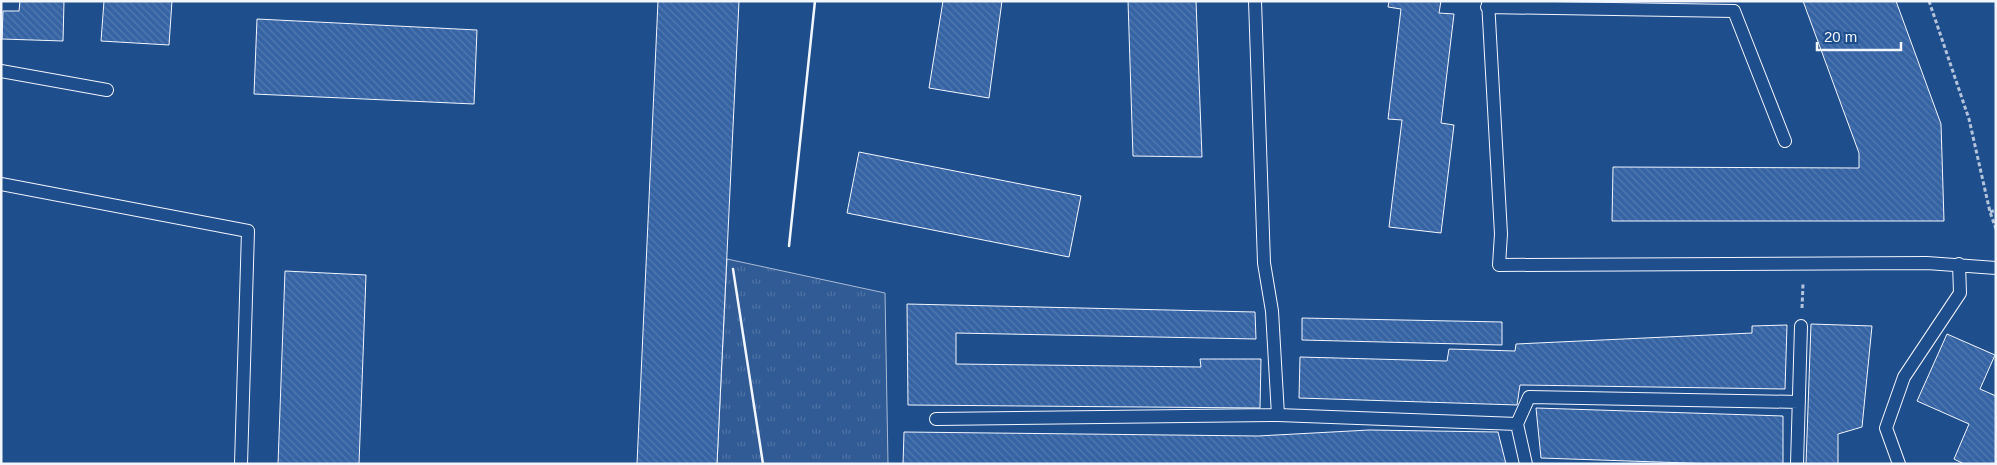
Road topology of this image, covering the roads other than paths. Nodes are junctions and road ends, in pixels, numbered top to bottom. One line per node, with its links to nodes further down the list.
1 (1255, 1): 11 (lane)
2 (1487, 4): 5 (lane); 7 (lane)
3 (1, 71): 4 (lane)
4 (107, 90)
5 (1785, 141)
6 (1, 184): 14 (lane)
7 (1959, 264): 8 (lane); 17 (lane)
8 (1996, 268)
9 (1801, 326): 10 (lane)
10 (1799, 402): 13 (lane); 16 (lane)
11 (1278, 415): 12 (lane); 13 (lane)
12 (936, 419)
13 (1517, 424): 15 (lane)
14 (242, 464)
15 (1526, 464)
16 (1797, 464)
17 (1899, 464)

